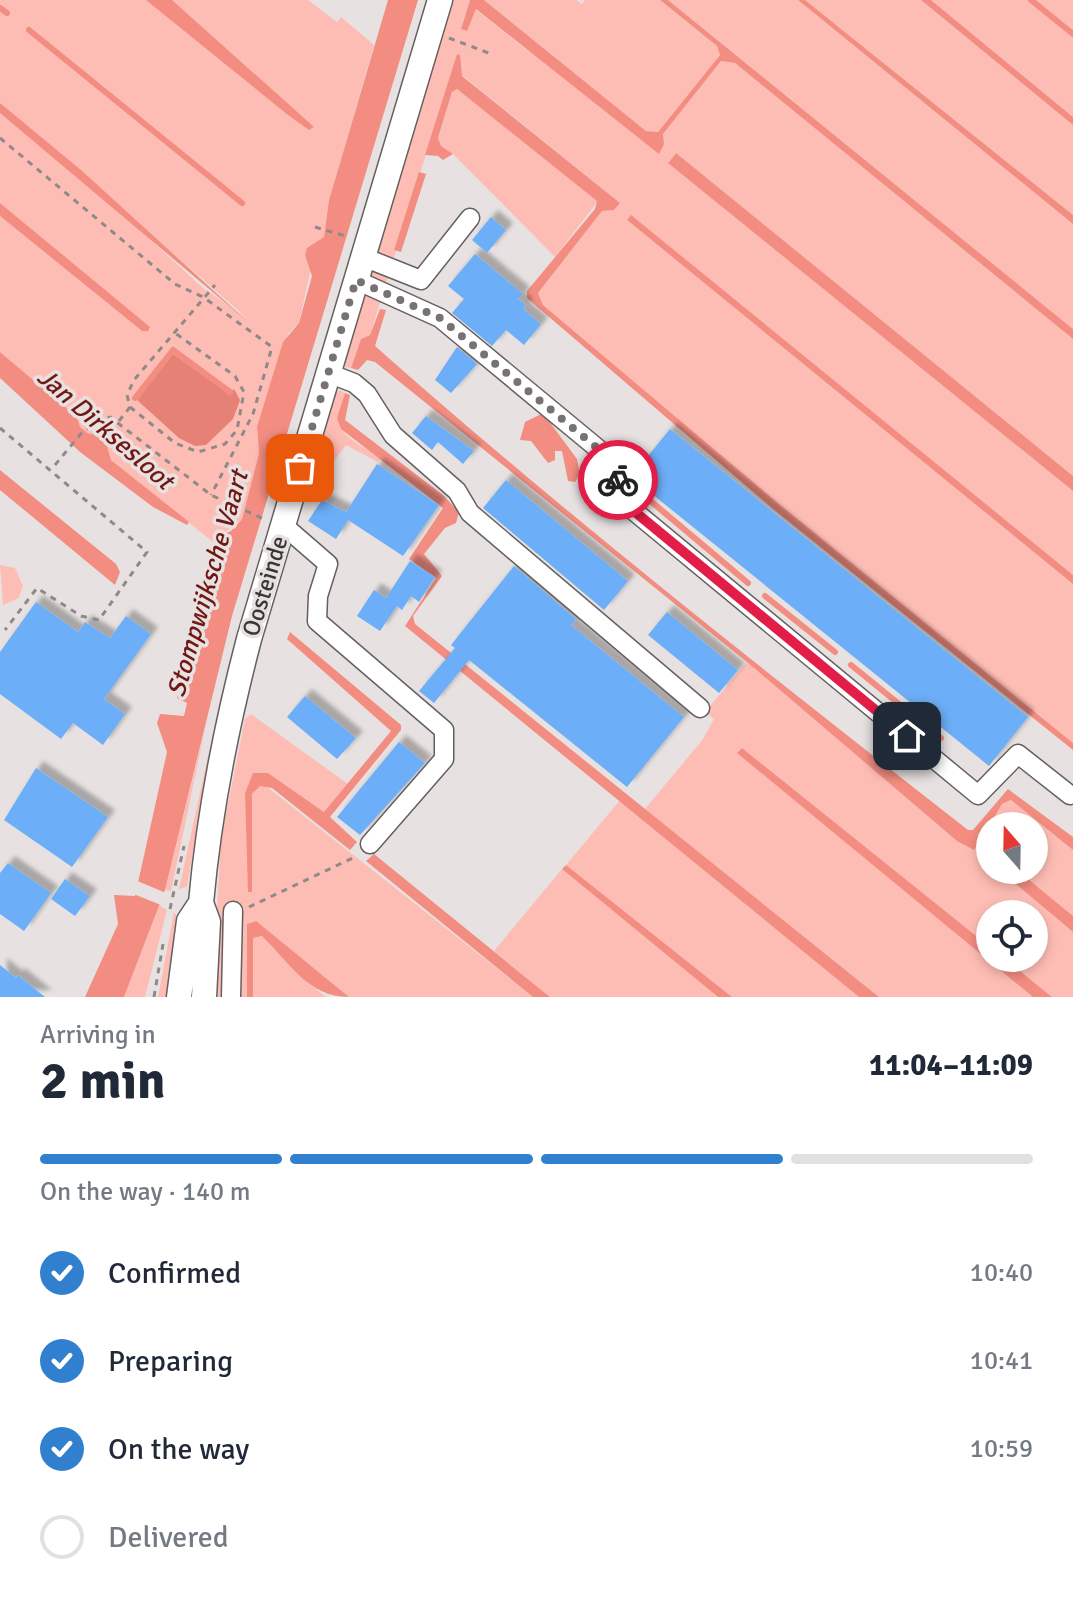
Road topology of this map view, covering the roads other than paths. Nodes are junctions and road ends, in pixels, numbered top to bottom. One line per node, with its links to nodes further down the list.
1 (440, 0): 3 (main road, Oosteinde)
2 (470, 218): 3 (street)
3 (357, 258): 4 (main road, Oosteinde); 7 (street)
4 (328, 373): 5 (main road, Oosteinde); 6 (street)
5 (275, 522): 8 (street); 9 (main road, Oosteinde)
6 (700, 708)
7 (1070, 795)
8 (370, 844)
9 (201, 903): 11 (main road, Oosteinde); 12 (main road, Oosteinde)
10 (233, 911): 13 (street)
11 (179, 997)
12 (204, 997)
13 (231, 997)

